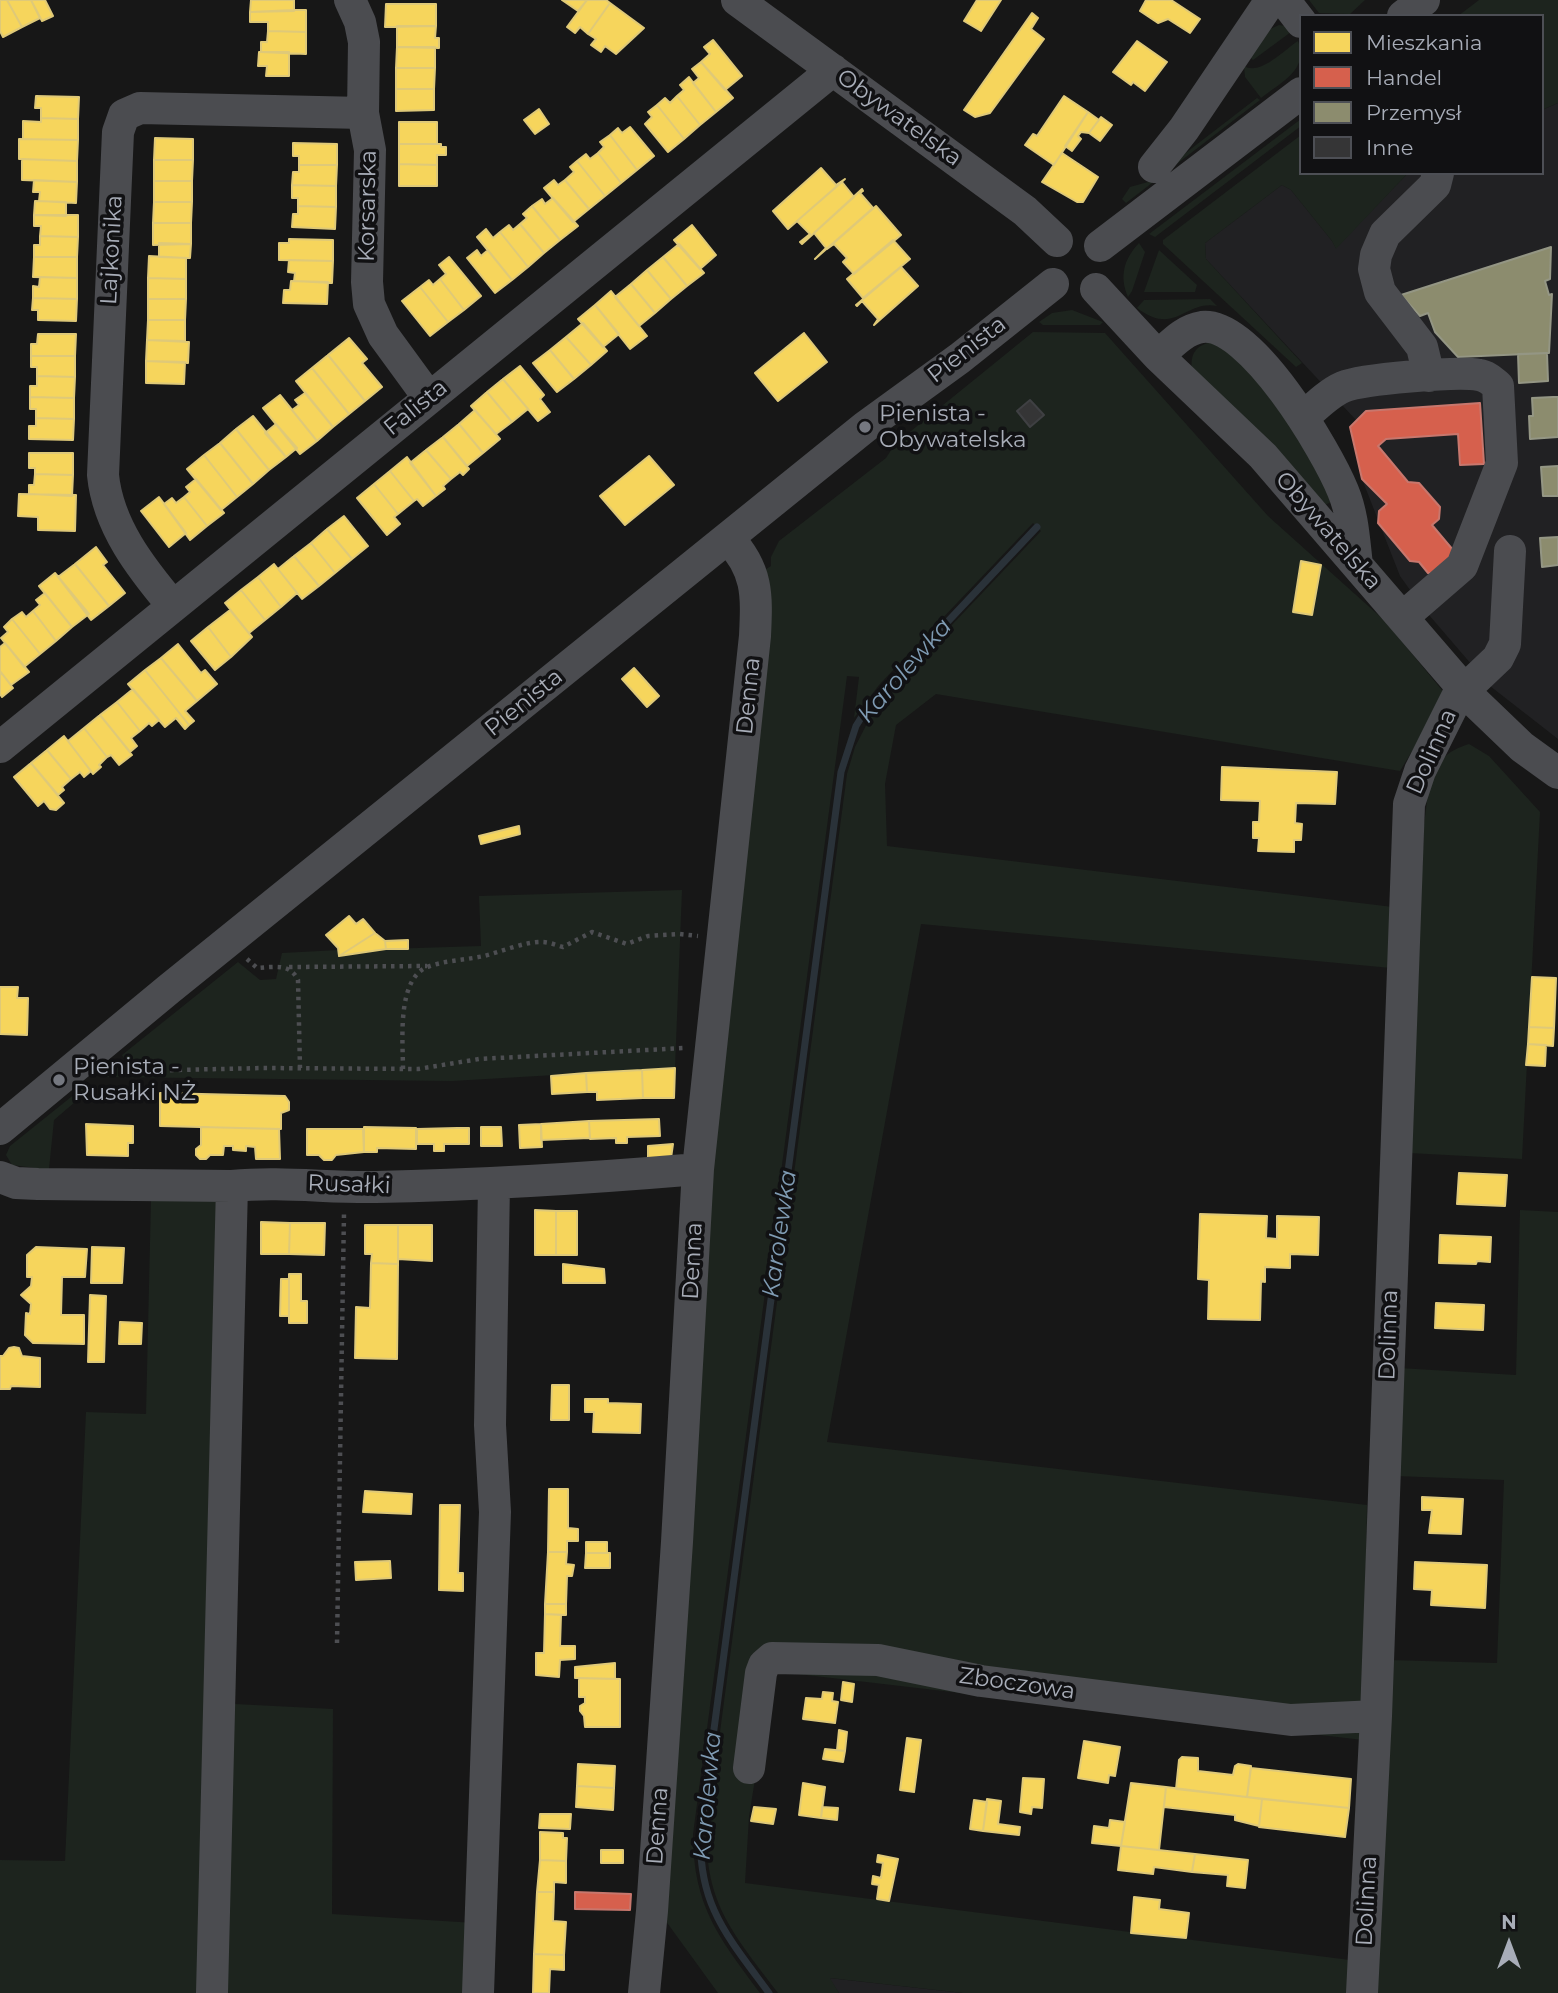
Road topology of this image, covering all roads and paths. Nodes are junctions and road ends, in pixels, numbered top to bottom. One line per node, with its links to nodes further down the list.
1 (350, 0): 10 (street, Korsarska)
2 (737, 0): 8 (street, Obywatelska)
3 (1270, 0): 11 (street)
4 (1284, 0): 7 (street)
5 (1424, 0): 6 (street)
6 (1406, 14)
7 (1299, 19)
8 (833, 70): 13 (street, Obywatelska); 19 (street, Falista)
9 (1299, 95): 14 (street)
10 (363, 113): 19 (street, Korsarska); 24 (street, Lajkonika)
11 (1154, 167)
12 (1437, 175): 18 (street)
13 (1057, 241): 14 (street); 15 (street)
14 (1100, 246): 16 (street)
15 (1052, 284): 16 (street); 21 (street, Pienista)
16 (1096, 289): 17 (street, Obywatelska)
17 (1158, 356): 20 (street); 23 (street, Obywatelska)
18 (1429, 376): 20 (street); 25 (street)
19 (429, 398): 24 (street, Falista)
20 (1304, 417): 23 (street)
21 (728, 538): 29 (street, Denna); 37 (street, Pienista)
22 (1510, 551): 26 (street, Dolinna)
23 (1357, 565): 25 (street, Obywatelska)
24 (173, 606): 27 (street, Falista)
25 (1403, 617): 26 (street, Obywatelska)
26 (1465, 690): 28 (street, Obywatelska); 44 (street, Dolinna)
27 (0, 747)
28 (1558, 773)
29 (723, 940): 31 (path); 38 (street, Denna)
30 (252, 965): 32 (path)
31 (429, 966): 32 (path); 36 (path)
32 (288, 967): 35 (path)
33 (688, 1048): 36 (path)
34 (121, 1064): 35 (path)
35 (300, 1068): 36 (path)
36 (403, 1069)
37 (0, 1129)
38 (698, 1169): 40 (street, Rusałki); 48 (street, Denna)
39 (0, 1177): 41 (street, Rusałki)
40 (494, 1184): 42 (street, Rusałki); 47 (street)
41 (232, 1186): 42 (street, Rusałki); 46 (street)
42 (344, 1188): 43 (path)
43 (337, 1643)
44 (1376, 1716): 45 (street, Zboczowa); 49 (street, Dolinna)
45 (749, 1768)
46 (212, 1993)
47 (478, 1993)
48 (644, 1993)
49 (1362, 1993)

